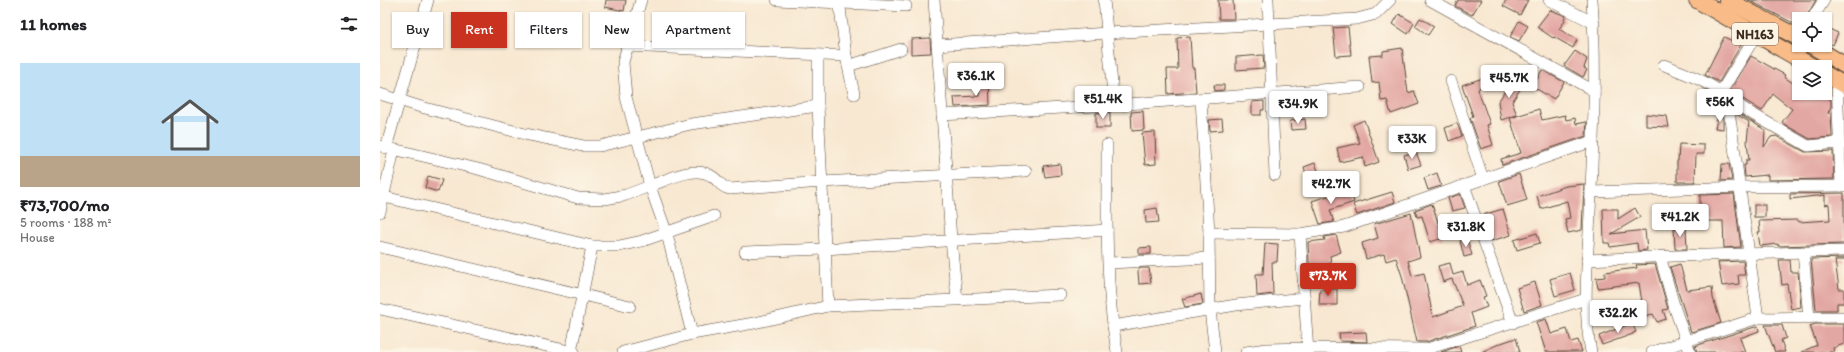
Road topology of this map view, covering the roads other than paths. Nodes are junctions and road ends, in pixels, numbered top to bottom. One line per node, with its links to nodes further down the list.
1 (428, 0): 42 (street)
2 (641, 0): 16 (street)
3 (777, 0): 14 (street)
4 (934, 0): 23 (street)
5 (1104, 0): 20 (street)
6 (1268, 0): 18 (street)
7 (1390, 0): 18 (street)
8 (1430, 0): 36 (street)
9 (1549, 0): 19 (street)
10 (1592, 0): 19 (street)
11 (1697, 0): 22 (highway, NH163)
12 (1727, 0): 21 (highway, NH163)
13 (1824, 0): 17 (street)
14 (839, 2): 15 (street); 30 (street)
15 (906, 6)
16 (637, 12)
17 (1816, 12)
18 (1269, 23): 20 (street); 37 (street)
19 (1594, 23): 36 (street)
20 (1107, 33): 23 (street); 43 (street)
21 (1792, 34)
22 (1756, 35): 29 (highway, NH163); 40 (street)
23 (937, 45): 45 (street)
24 (644, 47): 28 (street)
25 (626, 48): 46 (street)
26 (901, 48): 30 (street)
27 (1823, 52): 32 (highway)
28 (818, 55): 30 (street); 44 (street)
29 (1801, 60)
30 (847, 61): 39 (street)
31 (1664, 65): 40 (street)
32 (1844, 65)
33 (1835, 80): 48 (street)
34 (1451, 81): 54 (street)
35 (1360, 87): 37 (street)
36 (1594, 91): 47 (street)
37 (1272, 92): 41 (street); 52 (street)
38 (380, 94): 42 (street)
39 (854, 94)
40 (1724, 94): 48 (street); 59 (street)
41 (1200, 99): 43 (street); 65 (street)
42 (400, 100): 46 (street); 50 (street)
43 (1114, 105): 45 (street)
44 (818, 106): 46 (street); 55 (street)
45 (942, 115): 53 (street)
46 (637, 138): 57 (street)
47 (1593, 141): 54 (street); 60 (street)
48 (1838, 143): 58 (street)
49 (1106, 145): 64 (street)
50 (387, 148): 57 (street); 61 (street)
51 (1026, 171): 53 (street)
52 (1275, 174)
53 (946, 176): 55 (street); 68 (street)
54 (1483, 179): 56 (street)
55 (822, 182): 57 (street); 71 (street)
56 (1464, 185): 67 (street); 92 (street)
57 (650, 186): 66 (street)
58 (1843, 186): 59 (street)
59 (1740, 187): 60 (street); 75 (street)
60 (1591, 192): 78 (street)
61 (381, 196): 62 (street); 69 (street)
62 (380, 212)
63 (714, 216): 66 (street)
64 (1107, 230): 68 (street); 79 (street)
65 (1209, 233): 67 (street); 77 (street)
66 (667, 234): 69 (street); 94 (street)
67 (1300, 234): 82 (street)
68 (951, 240): 71 (street); 84 (street)
69 (592, 246): 80 (street)
70 (380, 247): 80 (street)
71 (825, 249): 73 (street); 86 (street)
72 (1844, 251): 74 (street)
73 (745, 252)
74 (1803, 252): 75 (street); 91 (street)
75 (1748, 254): 76 (street); 90 (street)
76 (1660, 256): 78 (street); 95 (street)
77 (1209, 258): 79 (street); 88 (street)
78 (1587, 260): 83 (street)
79 (1109, 263): 93 (street)
80 (583, 294): 85 (street); 99 (street)
81 (1060, 295): 84 (street)
82 (1304, 298): 88 (street); 96 (street)
83 (1586, 299): 92 (street); 104 (street)
84 (957, 300): 86 (street)
85 (630, 306)
86 (828, 306): 94 (street)
87 (380, 309): 99 (street)
88 (1210, 310): 93 (street); 102 (street)
89 (1844, 317): 91 (street)
90 (1758, 318): 91 (street); 95 (street)
91 (1809, 318)
92 (1513, 323): 98 (street)
93 (1112, 326): 101 (street)
94 (692, 334): 100 (street)
95 (1686, 341): 105 (street); 106 (street)
96 (1308, 350): 97 (street); 103 (street)
97 (1349, 350): 98 (street)
98 (1397, 351)
99 (572, 352)
100 (623, 352)
101 (1117, 352)
102 (1215, 352)
103 (1246, 352)
104 (1591, 352)
105 (1652, 352)
106 (1690, 352)

